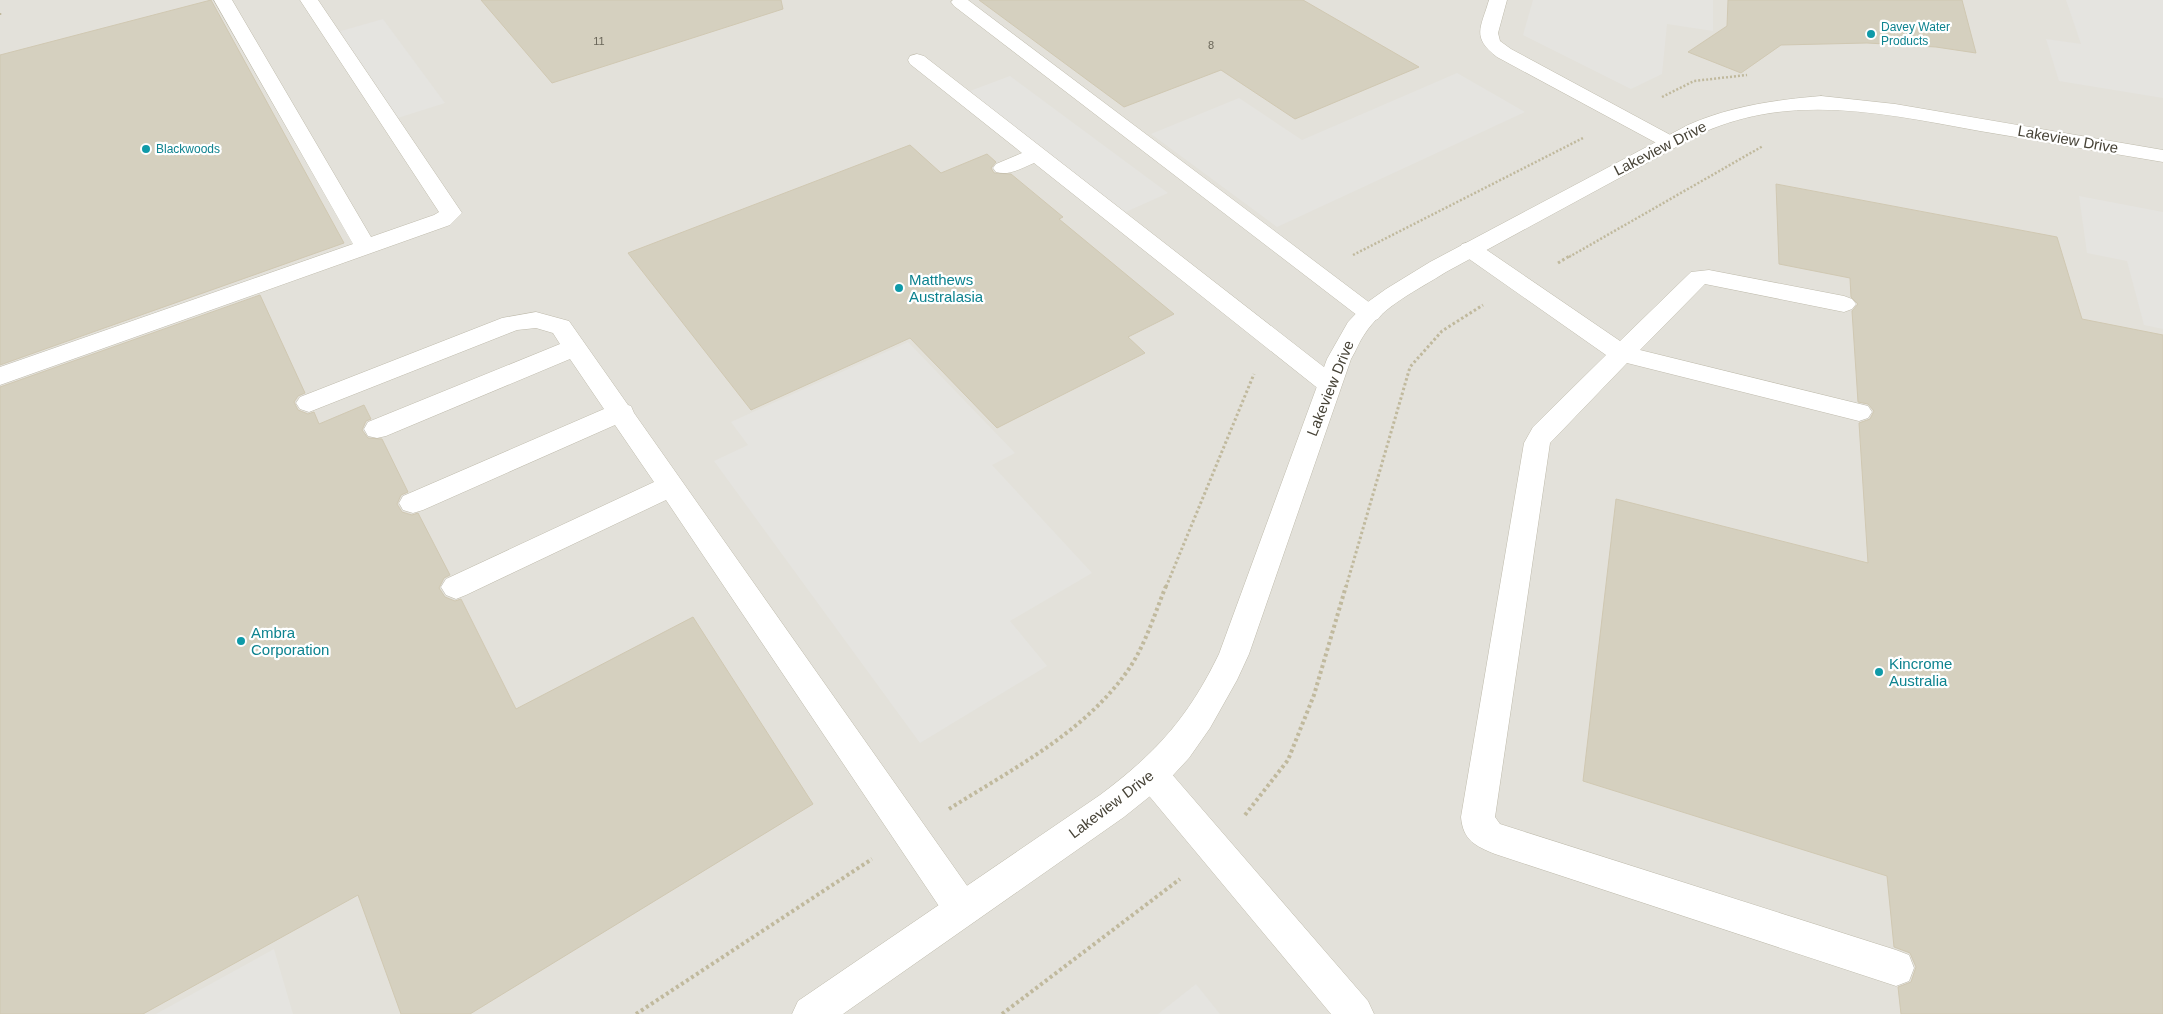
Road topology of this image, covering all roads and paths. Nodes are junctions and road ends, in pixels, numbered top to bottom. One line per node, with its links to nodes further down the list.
1 (223, 0): 12 (street)
2 (309, 0): 12 (street)
3 (1498, 0): 8 (street)
4 (960, 2): 15 (street)
5 (0, 13): 6 (path)
6 (0, 17)
7 (917, 60): 9 (street)
8 (1669, 142): 10 (street, Lakeview Drive); 13 (street, Lakeview Drive)
9 (1037, 154): 11 (street); 19 (street)
10 (2163, 156)
11 (1004, 168)
12 (366, 247): 18 (street)
13 (1470, 249): 15 (street, Lakeview Drive); 17 (street)
14 (1844, 304): 17 (street)
15 (1370, 314): 19 (street, Lakeview Drive)
16 (576, 347): 20 (street); 21 (street); 23 (street)
17 (1622, 354): 22 (street); 29 (street)
18 (0, 376)
19 (1329, 384): 27 (street, Lakeview Drive)
20 (309, 403)
21 (622, 412): 24 (street); 25 (street)
22 (1859, 412)
23 (377, 429)
24 (671, 486): 26 (street); 28 (street)
25 (413, 503)
26 (456, 587)
27 (1152, 775): 28 (street, Lakeview Drive); 31 (street)
28 (962, 909): 30 (street, Lakeview Drive)
29 (1896, 968)
30 (810, 1014)
31 (1355, 1014)

